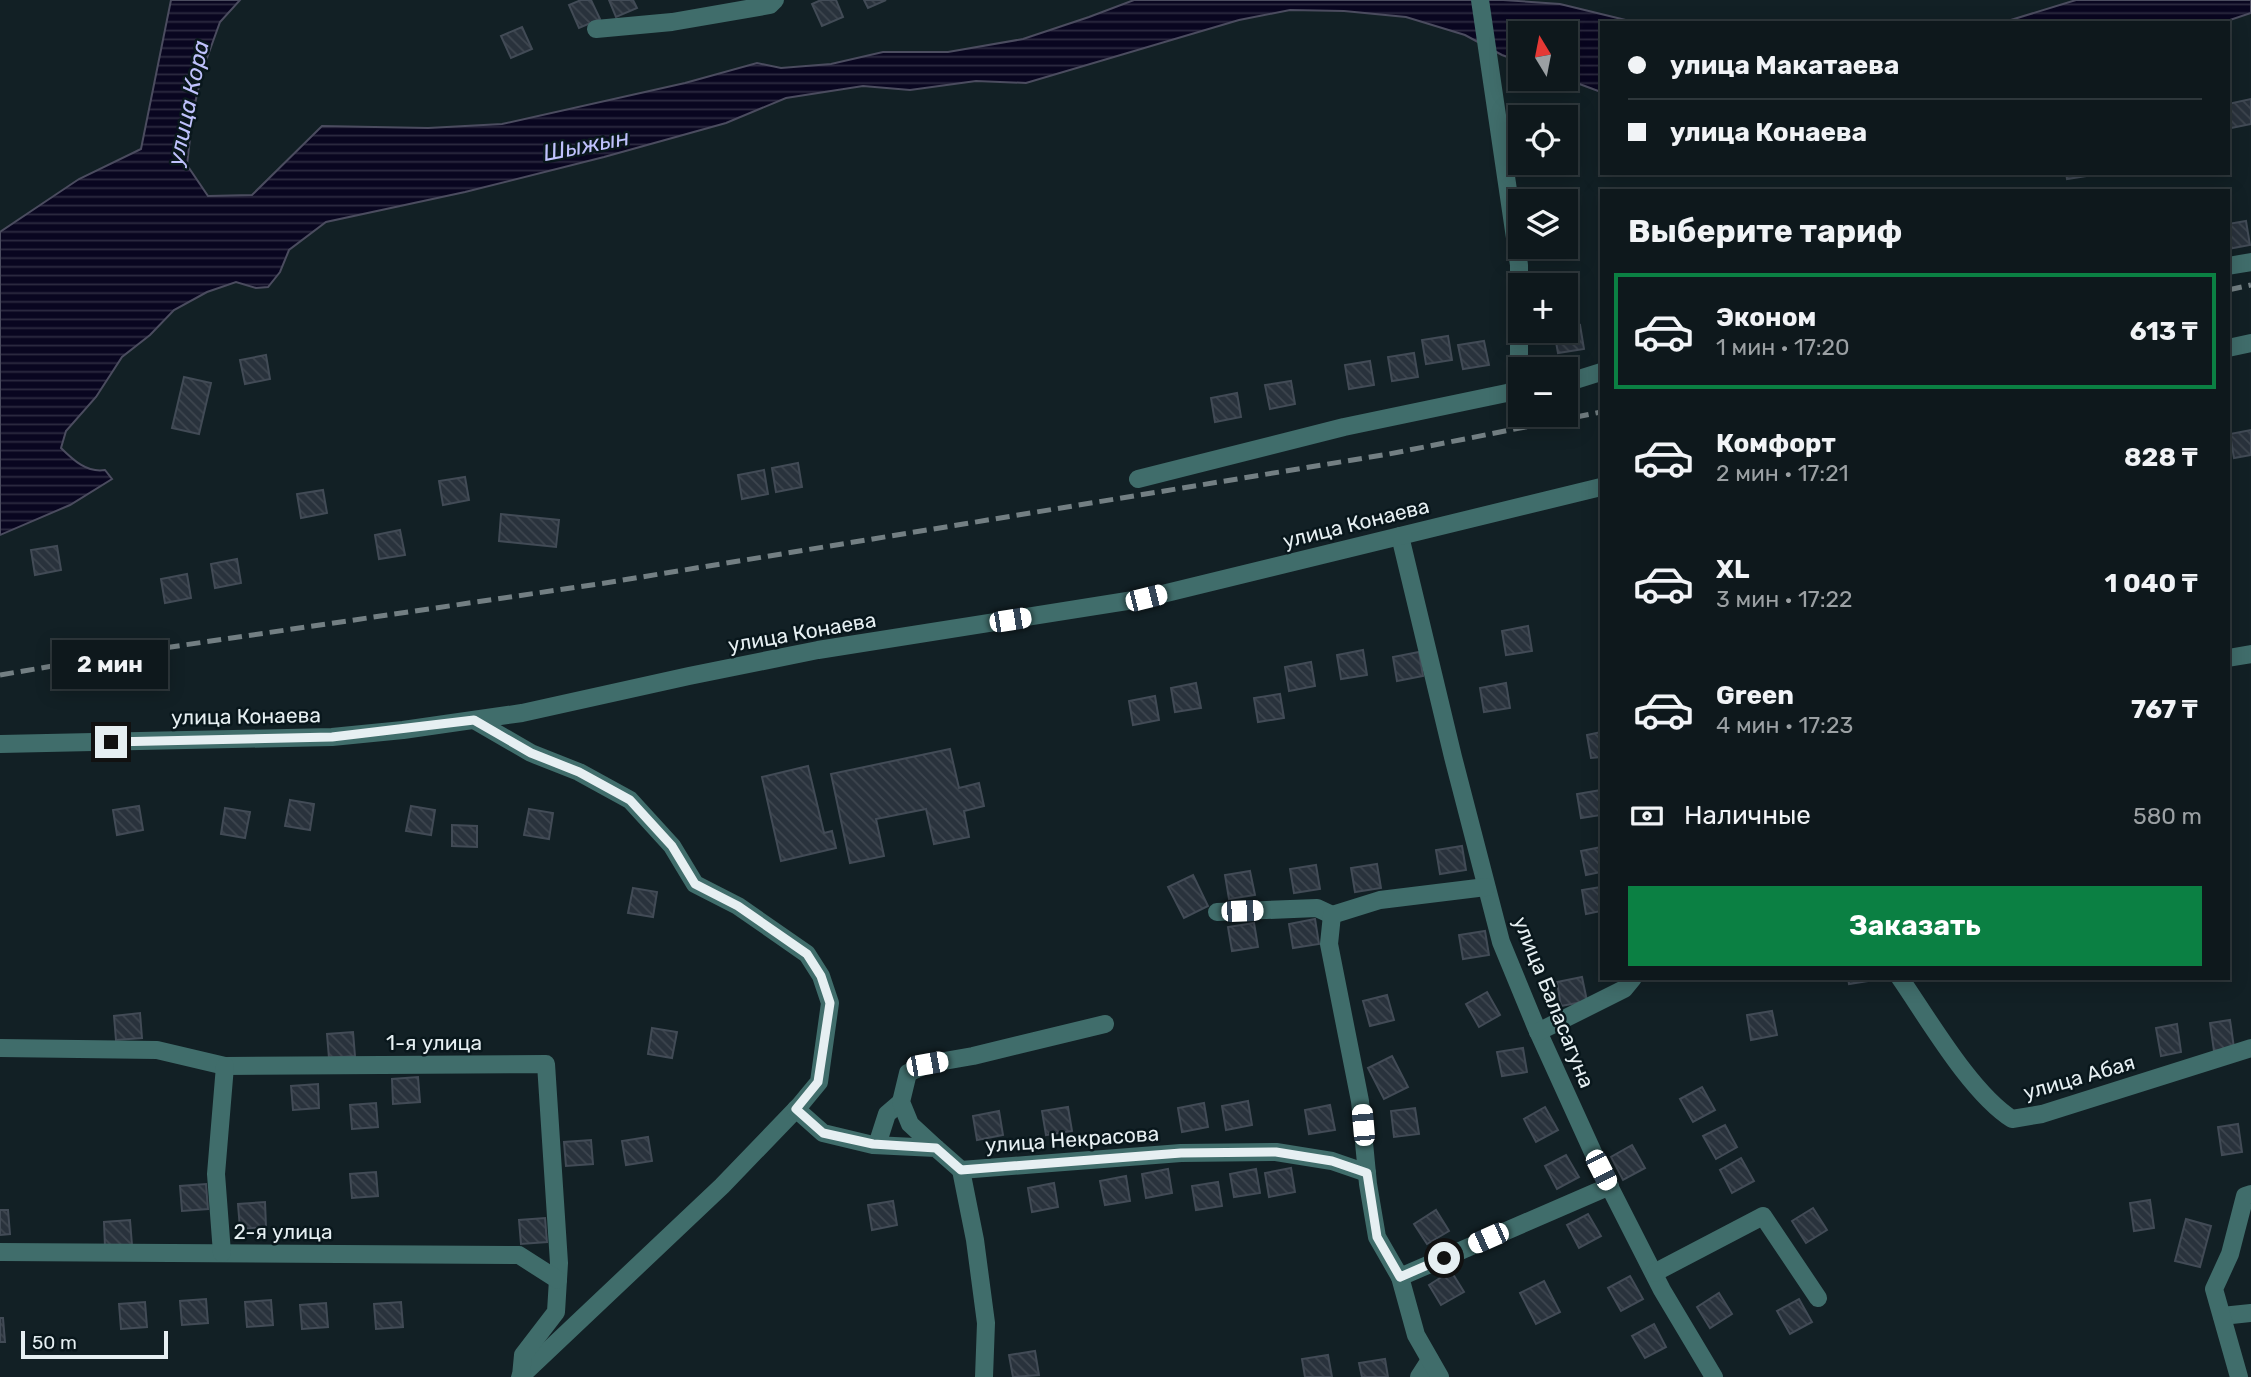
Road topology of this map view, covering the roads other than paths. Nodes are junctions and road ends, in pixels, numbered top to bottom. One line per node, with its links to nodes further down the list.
1 (775, 0): 3 (street)
2 (1480, 0): 8 (street)
3 (596, 29)
4 (2251, 262): 5 (street)
5 (2230, 266)
6 (2251, 343): 7 (street)
7 (2230, 348)
8 (1518, 357)
9 (1600, 372): 10 (street)
10 (1578, 379)
11 (1508, 393): 12 (street)
12 (1138, 479)
13 (1600, 487): 14 (street, улица Конаева)
14 (1400, 536): 17 (street, улица Конаева); 19 (street, улица Баласагуна)
15 (2251, 653): 16 (street)
16 (2230, 658)
17 (474, 720): 18 (street, улица Конаева); 30 (street)
18 (0, 744)
19 (1486, 887): 21 (street); 25 (street, улица Баласагуна)
20 (1217, 912): 21 (street)
21 (1332, 915): 34 (street)
22 (1631, 980): 25 (street)
23 (1901, 980): 27 (street, улица Абая)
24 (1105, 1024): 29 (street)
25 (1538, 1032): 35 (street, улица Баласагуна)
26 (0, 1048): 28 (street, 1-я улица)
27 (2251, 1048)
28 (225, 1066): 38 (street); 41 (street, 1-я улица)
29 (901, 1102): 31 (street); 32 (street, улица Некрасова)
30 (796, 1109): 31 (street); 46 (street)
31 (877, 1144): 32 (street)
32 (936, 1148): 33 (street, улица Некрасова)
33 (961, 1170): 34 (street, улица Некрасова); 47 (street)
34 (1367, 1173): 40 (street)
35 (1610, 1186): 39 (street, улица Баласагуна); 40 (street)
36 (2251, 1194): 44 (street)
37 (0, 1252): 38 (street, 2-я улица)
38 (222, 1253): 41 (street, 2-я улица)
39 (1654, 1273): 42 (street); 50 (street, улица Баласагуна)
40 (1400, 1277): 45 (street)
41 (558, 1280): 46 (street, 1-я улица)
42 (1818, 1298)
43 (2251, 1313): 44 (street)
44 (2222, 1317): 51 (street)
45 (1430, 1360): 48 (street); 49 (street)
46 (521, 1376)
47 (984, 1377)
48 (1419, 1377)
49 (1440, 1377)
50 (1714, 1377)
51 (2239, 1377)

